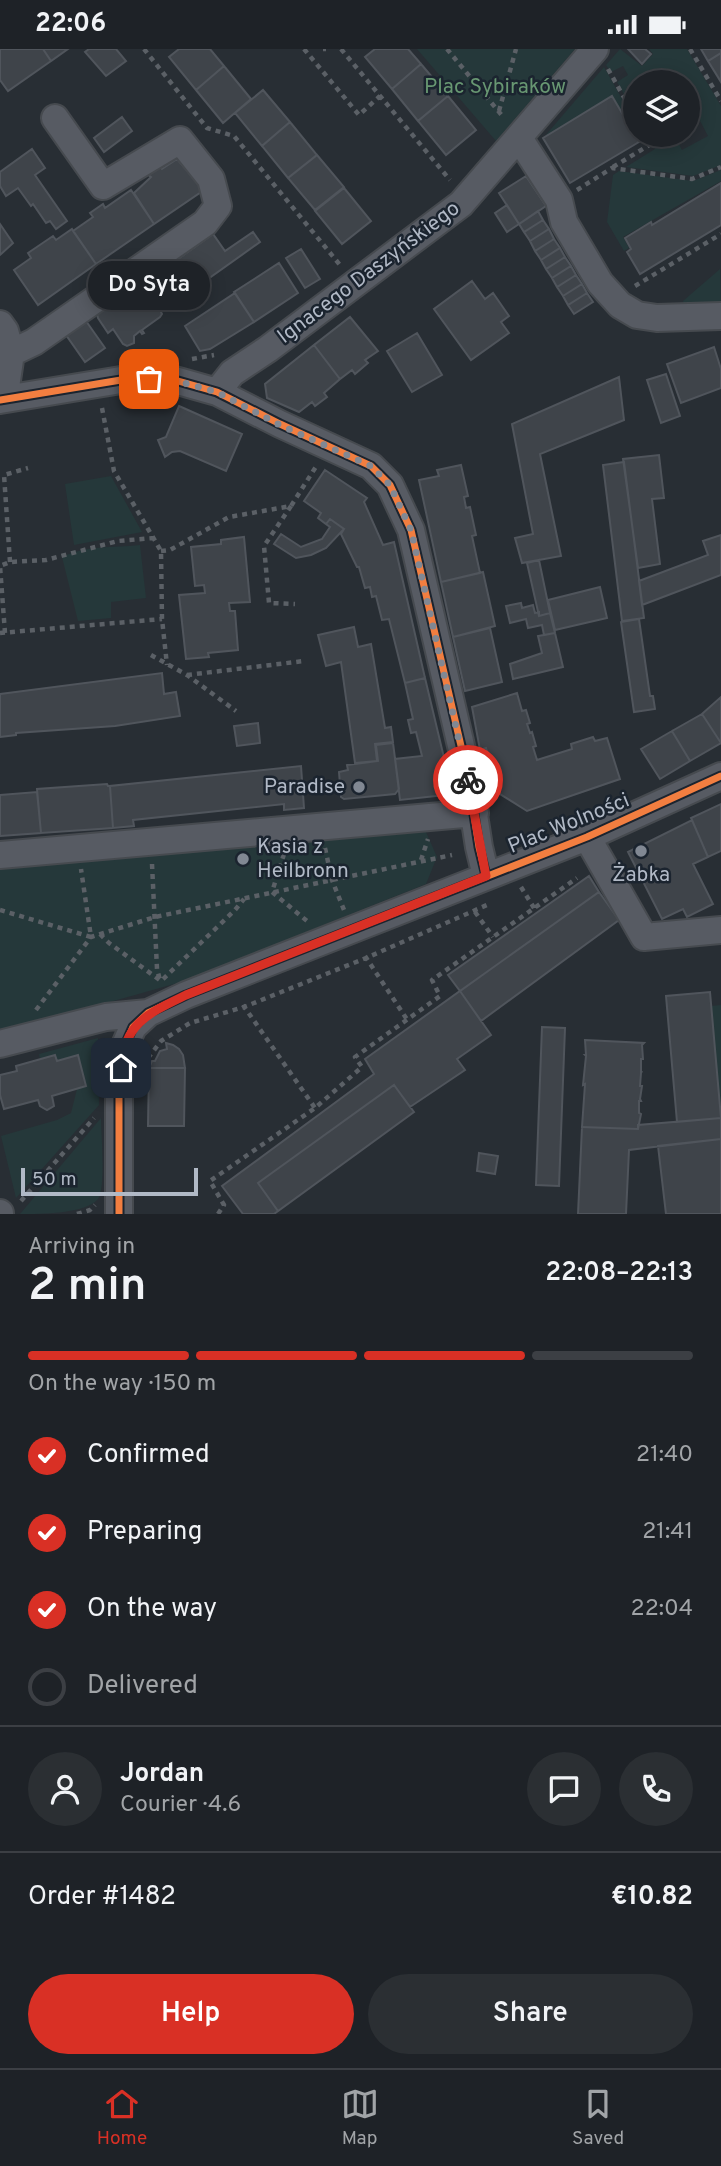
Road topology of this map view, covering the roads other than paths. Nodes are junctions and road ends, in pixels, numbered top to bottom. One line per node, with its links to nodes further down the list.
1 (598, 56): 3 (street, Ignacego Daszyńskiego)
2 (55, 118): 6 (street)
3 (519, 138): 4 (street); 7 (street, Ignacego Daszyńskiego)
4 (721, 316)
5 (0, 324): 6 (street)
6 (10, 353): 8 (street)
7 (217, 392): 8 (street); 10 (street)
8 (4, 399)
9 (721, 776): 11 (street, Plac Wolności)
10 (475, 813): 12 (street); 13 (street)
11 (587, 837): 13 (street, Plac Wolności); 14 (street)
12 (0, 855)
13 (492, 888): 15 (street, Plac Wolności)
14 (721, 930)
15 (159, 999): 16 (street, Plac Wolności); 17 (street)
16 (0, 1044)
17 (119, 1214)

